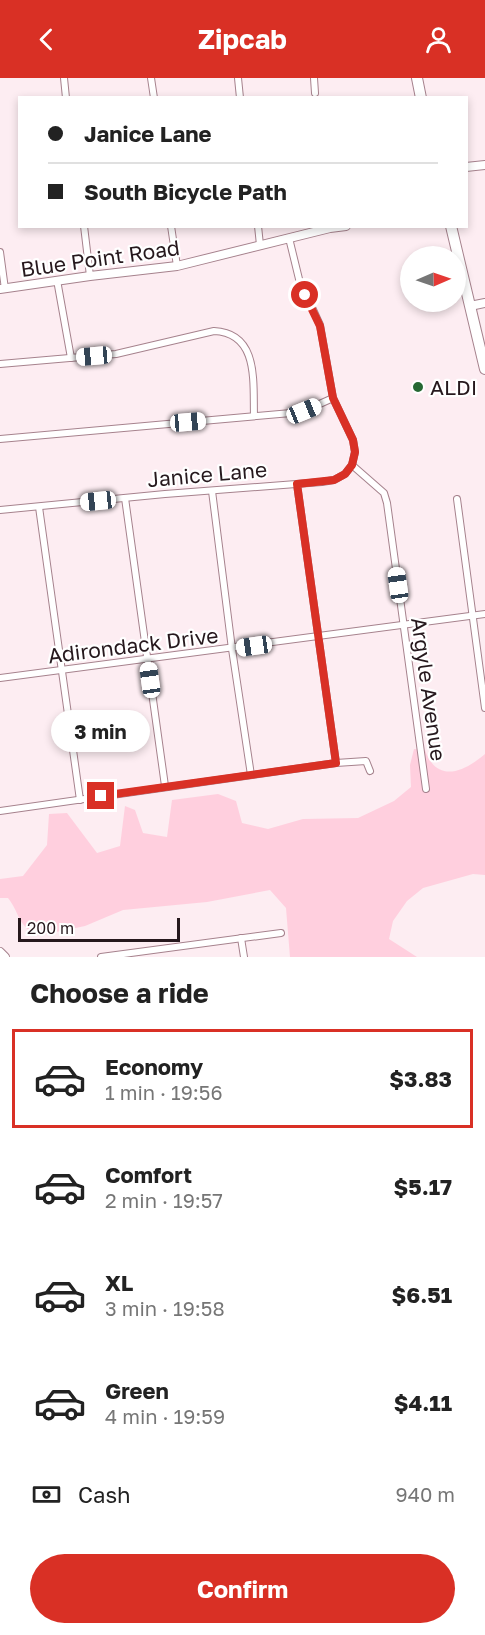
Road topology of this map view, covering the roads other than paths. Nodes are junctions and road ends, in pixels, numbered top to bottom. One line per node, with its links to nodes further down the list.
1 (64, 78): 7 (street)
2 (152, 78): 8 (street)
3 (238, 78): 9 (street)
4 (314, 78): 6 (street)
5 (417, 78): 10 (main road)
6 (315, 93)
7 (66, 96)
8 (154, 96)
9 (240, 96)
10 (422, 96)
11 (485, 165): 12 (street)
12 (468, 166)
13 (84, 228): 22 (street)
14 (171, 228): 21 (street)
15 (258, 228): 19 (street)
16 (336, 228): 18 (street, Blue Point Road)
17 (452, 228): 26 (main road)
18 (289, 238): 19 (street, Blue Point Road); 30 (street)
19 (260, 245): 21 (street, Blue Point Road)
20 (0, 252): 24 (street)
21 (177, 266): 22 (street, Blue Point Road)
22 (90, 276): 23 (street, Blue Point Road)
23 (57, 280): 24 (street, Blue Point Road); 27 (street)
24 (2, 289)
25 (485, 303): 26 (street)
26 (471, 306): 29 (main road)
27 (71, 358): 28 (street); 31 (street)
28 (0, 364)
29 (485, 369)
30 (333, 398): 31 (street); 33 (street)
31 (254, 416): 32 (street)
32 (0, 439)
33 (352, 465): 34 (street, Janice Lane); 42 (street, Argyle Avenue)
34 (297, 484): 35 (street, Janice Lane); 43 (street)
35 (212, 490): 36 (street, Janice Lane); 44 (street)
36 (125, 498): 38 (street, Janice Lane); 45 (street)
37 (457, 499): 41 (street)
38 (39, 507): 39 (street, Janice Lane); 46 (street)
39 (0, 510)
40 (485, 614): 41 (street, Adirondack Drive)
41 (474, 616): 42 (street, Adirondack Drive); 48 (street)
42 (404, 625): 43 (street, Adirondack Drive); 53 (street, Argyle Avenue)
43 (319, 637): 44 (street, Adirondack Drive); 49 (street)
44 (232, 649): 45 (street, Adirondack Drive); 51 (street)
45 (147, 659): 46 (street, Adirondack Drive); 52 (street)
46 (61, 671): 47 (street, Adirondack Drive); 54 (street)
47 (0, 678)
48 (485, 708)
49 (336, 763): 50 (street); 51 (street)
50 (370, 771)
51 (251, 775): 52 (street)
52 (165, 786): 54 (street)
53 (426, 789)
54 (80, 800): 55 (street)
55 (0, 811)
56 (281, 933): 57 (street)
57 (241, 938): 59 (street); 62 (street)
58 (0, 951): 60 (street)
59 (147, 954): 61 (street)
60 (5, 957)
61 (101, 957)
62 (244, 957)

